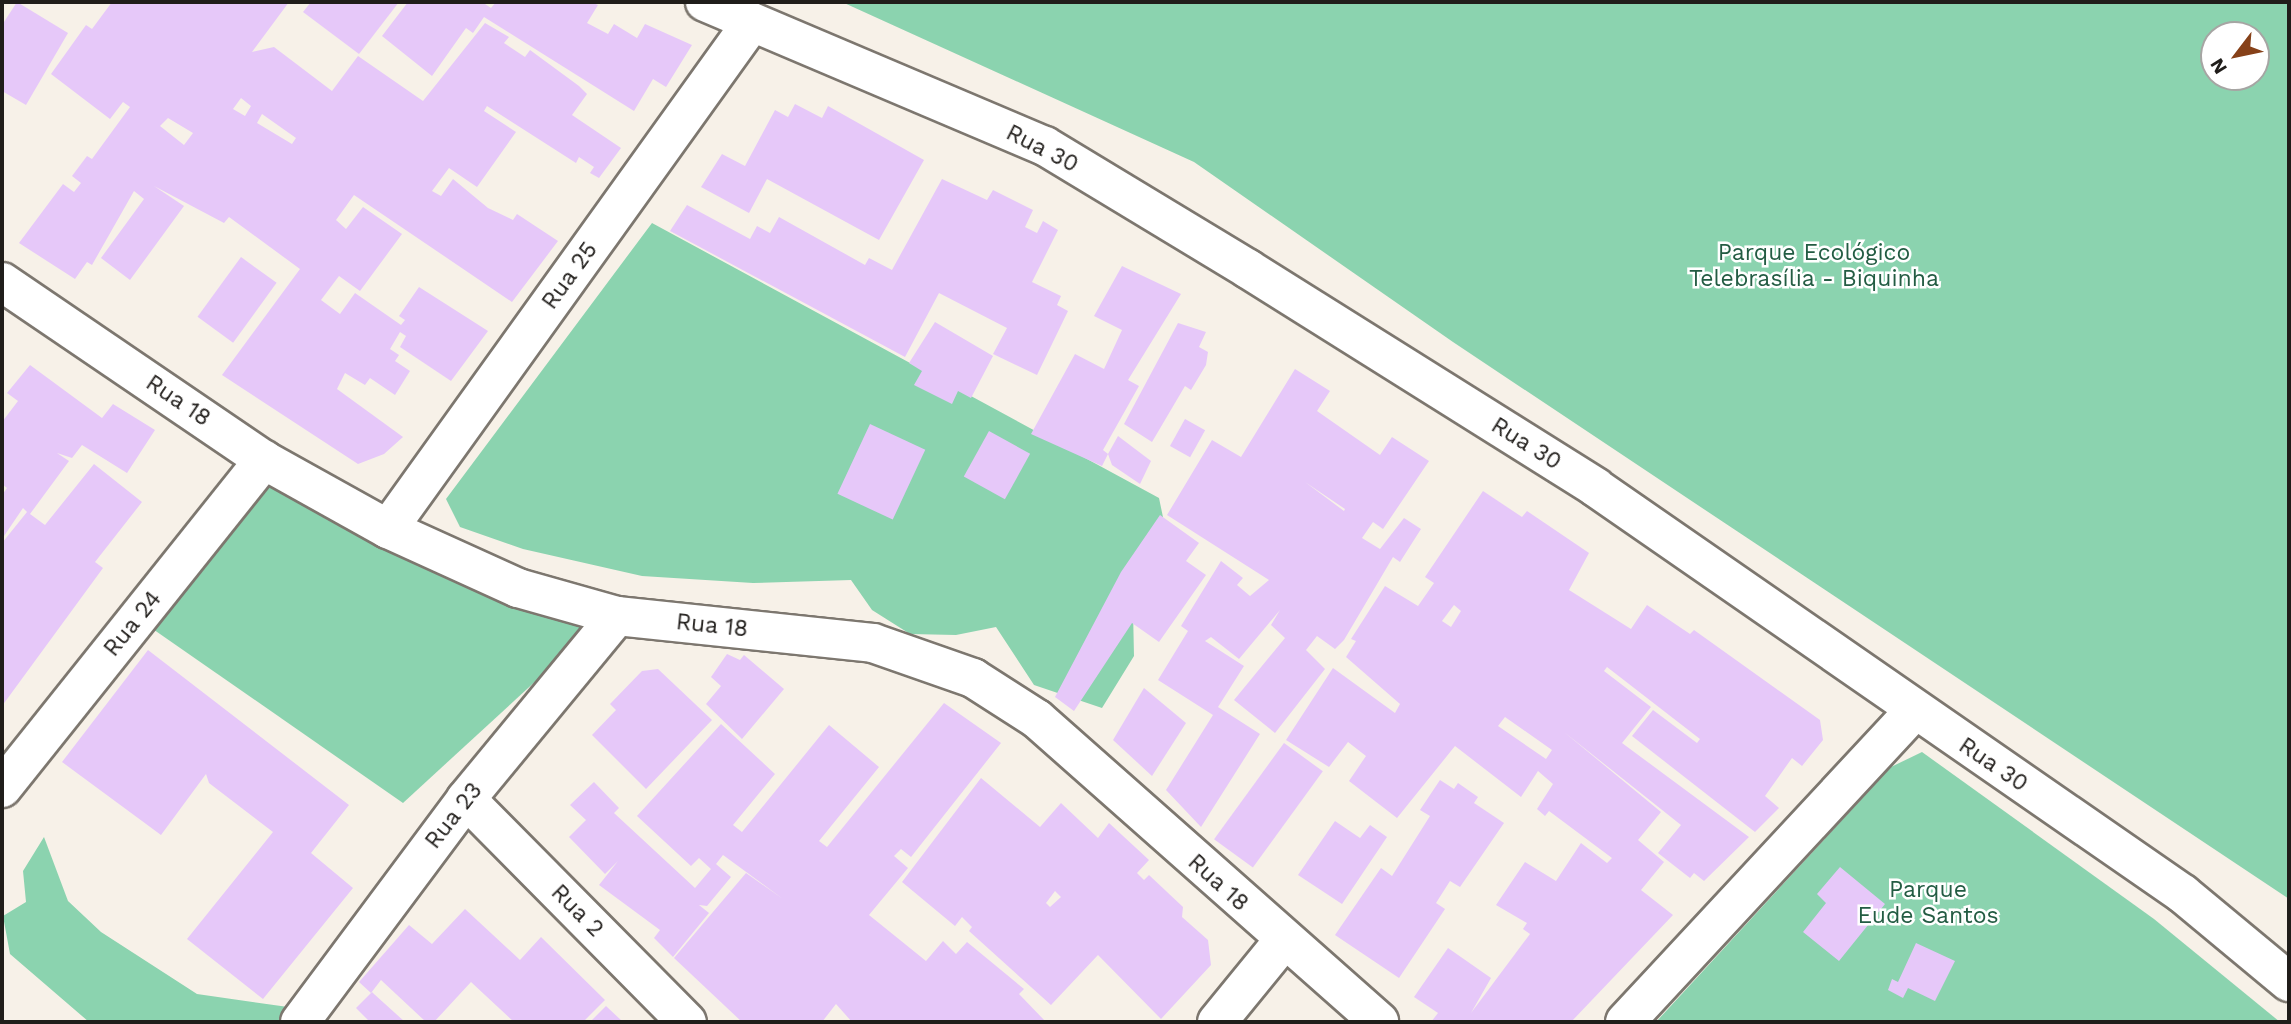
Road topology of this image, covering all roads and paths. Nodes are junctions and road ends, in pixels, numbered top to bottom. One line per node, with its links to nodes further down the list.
1 (705, 2): 2 (street, Rua 30)
2 (752, 22): 5 (street, Rua 25); 7 (street, Rua 30)
3 (2, 282): 4 (street, Rua 18)
4 (264, 460): 5 (street, Rua 18); 8 (street, Rua 24)
5 (388, 529): 6 (street, Rua 18)
6 (617, 616): 9 (street, Rua 23); 10 (street, Rua 18)
7 (1913, 712): 11 (street, Rua 30); 16 (street)
8 (2, 788)
9 (466, 799): 12 (street, Rua 23); 13 (street, Rua 2)
10 (1283, 941): 14 (street); 15 (street, Rua 18)
11 (2289, 982)
12 (300, 1022)
13 (687, 1022)
14 (1217, 1022)
15 (1378, 1022)
16 (1625, 1022)

